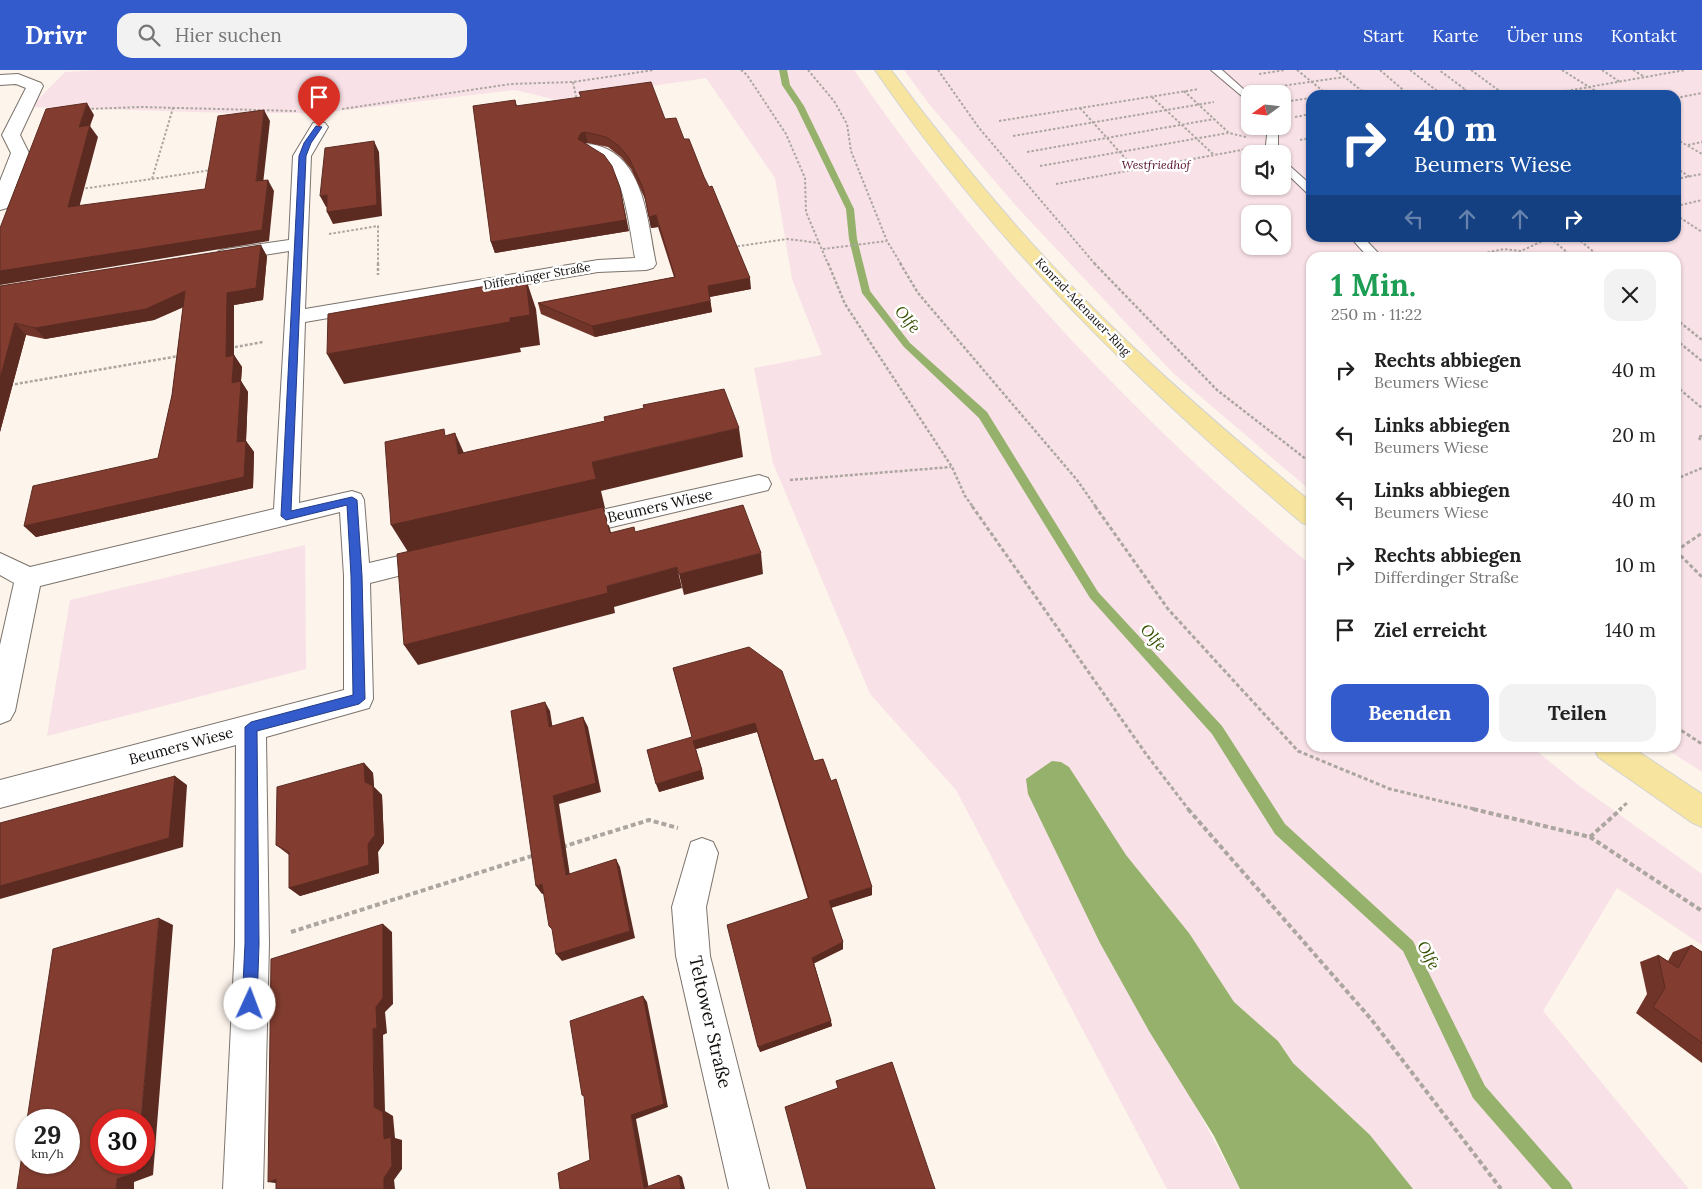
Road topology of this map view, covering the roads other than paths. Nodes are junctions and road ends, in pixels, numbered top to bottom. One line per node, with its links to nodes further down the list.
1 (883, 70): 16 (main road, Konrad-Adenauer-Ring)
2 (1217, 71): 4 (lane)
3 (0, 80): 9 (street)
4 (1241, 92)
5 (319, 127): 10 (street)
6 (591, 149): 14 (street, Differdinger Straße)
7 (1291, 171): 8 (lane)
8 (1306, 186)
9 (0, 204)
10 (299, 241): 13 (street); 14 (street)
11 (1361, 242): 12 (lane)
12 (1371, 252)
13 (202, 259)
14 (293, 327): 17 (street)
15 (759, 484): 18 (street, Beumers Wiese)
16 (1306, 512)
17 (286, 516): 21 (street, Beumers Wiese); 22 (street, Beumers Wiese)
18 (543, 533)
19 (459, 552): 21 (street)
20 (0, 563): 22 (street)
21 (357, 576): 25 (street, Beumers Wiese)
22 (28, 578): 23 (street)
23 (3, 680): 24 (street)
24 (0, 711)
25 (251, 727): 27 (street, Beumers Wiese); 30 (street)
26 (1614, 752): 28 (main road)
27 (0, 794)
28 (1702, 812)
29 (702, 853): 31 (street, Teltower Straße)
30 (243, 1189)
31 (749, 1189)

